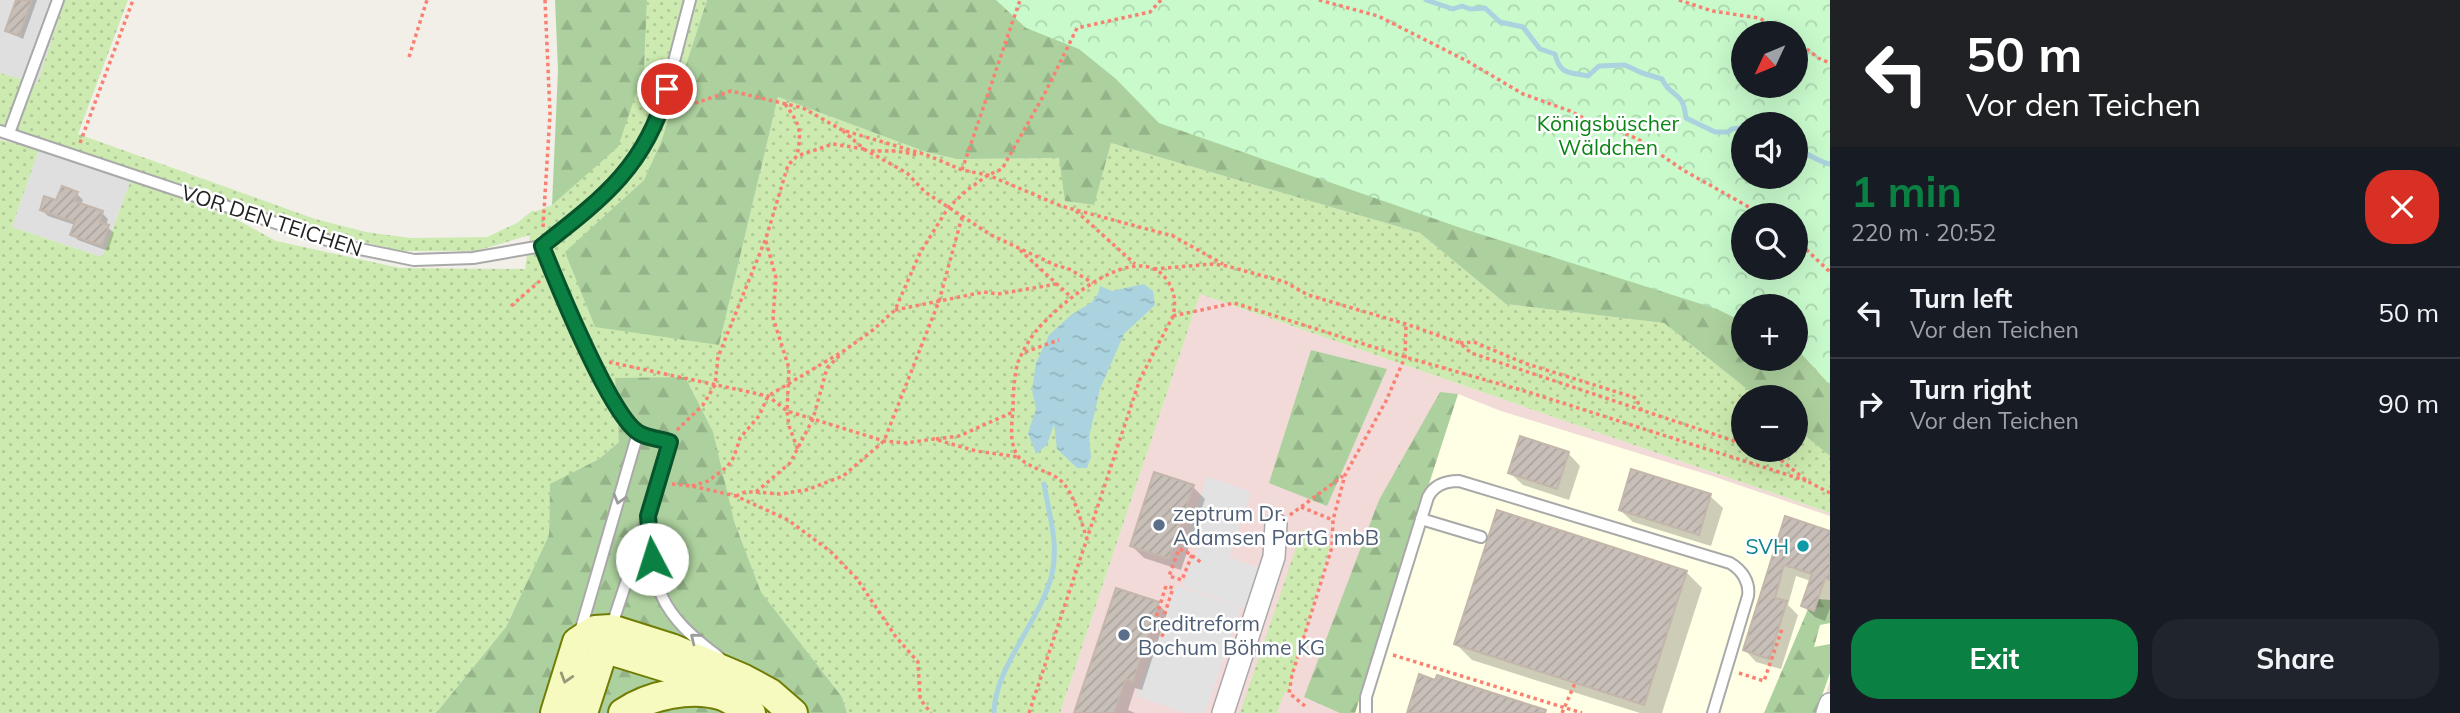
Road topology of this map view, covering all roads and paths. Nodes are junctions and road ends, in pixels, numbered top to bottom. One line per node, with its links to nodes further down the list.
1 (58, 0): 17 (lane, VOR DEN TEICHEN)
2 (133, 0): 18 (path)
3 (427, 0): 12 (path)
4 (545, 0): 24 (path)
5 (690, 0): 15 (lane, VOR DEN TEICHEN)
6 (1020, 0): 22 (path)
7 (1160, 0): 23 (path)
8 (1319, 0): 25 (path)
9 (1679, 0): 10 (path)
10 (1765, 21)
11 (1808, 50): 13 (path)
12 (409, 57)
13 (1830, 63)
14 (785, 104): 15 (path); 16 (path); 21 (path)
15 (660, 115): 30 (lane, VOR DEN TEICHEN)
16 (842, 130): 19 (path); 20 (path)
17 (5, 132): 30 (lane, VOR DEN TEICHEN)
18 (83, 136)
19 (866, 150): 20 (path); 21 (path); 26 (path)
20 (927, 155): 22 (path)
21 (797, 156): 29 (path)
22 (962, 170): 23 (path)
23 (988, 175): 26 (path); 27 (path)
24 (545, 203)
25 (1742, 203)
26 (948, 208): 28 (path); 43 (path)
27 (1074, 209): 33 (path); 34 (path)
28 (962, 217): 31 (path); 41 (path)
29 (766, 238): 52 (path); 53 (path)
30 (542, 246): 36 (lane)
31 (1016, 247): 38 (path); 39 (path)
32 (1808, 251): 37 (path)
33 (1136, 265): 35 (path); 38 (path)
34 (1227, 266): 35 (path); 45 (path)
35 (1154, 269): 44 (path)
36 (552, 270): 42 (path); 51 (lane)
37 (1830, 272)
38 (1093, 283): 40 (path)
39 (1057, 284): 40 (path); 41 (path)
40 (1072, 298): 49 (path)
41 (939, 301): 43 (path); 62 (path)
42 (511, 306)
43 (895, 310): 48 (path)
44 (1173, 316): 50 (path); 80 (path)
45 (1406, 324): 47 (path); 50 (path)
46 (1059, 340): 49 (path)
47 (1460, 343): 57 (path); 57 (path)
48 (845, 350): 52 (path); 58 (path)
49 (1024, 352): 56 (path)
50 (1405, 357): 67 (path); 69 (path)
51 (591, 358): 53 (path); 59 (lane)
52 (789, 384): 54 (path); 55 (path)
53 (715, 385): 54 (path); 63 (path)
54 (768, 396): 55 (path); 70 (path)
55 (787, 411): 58 (path); 64 (path)
56 (1013, 412): 60 (path); 65 (path)
57 (1642, 412): 61 (path)
58 (813, 419): 62 (path); 64 (path)
59 (638, 433): 63 (lane); 86 (lane, one-way to 86)
60 (934, 439): 62 (path); 65 (path)
61 (1731, 440)
62 (884, 441): 71 (path)
63 (667, 442): 68 (lane)
64 (798, 450): 71 (path)
65 (1018, 457): 80 (path)
66 (1783, 462): 69 (path)
67 (1345, 475): 74 (path); 77 (path)
68 (659, 481): 70 (path); 75 (lane)
69 (1807, 481): 72 (path)
70 (692, 486): 73 (path)
71 (756, 492): 73 (path)
72 (1830, 493)
73 (736, 496): 99 (path)
74 (1301, 507): 77 (path); 78 (path)
75 (648, 516): 86 (lane); 91 (lane, one-way to 75)
76 (1421, 519): 79 (lane); 87 (lane); 88 (lane)
77 (1333, 520): 93 (path)
78 (1276, 524): 101 (street)
79 (1481, 537)
80 (1087, 539): 100 (path)
81 (1192, 555): 81 (path); 82 (path)
82 (1203, 564)
83 (1169, 621): 85 (path)
84 (1782, 629): 88 (path)
85 (1164, 636)
86 (597, 640): 90 (street); 91 (street); 95 (street, one-way to 95); 96 (street)
87 (1381, 651): 94 (path); 102 (lane)
88 (1727, 670): 104 (lane)
89 (1576, 683): 94 (path)
90 (702, 692): 91 (street); 97 (street)
91 (760, 703): 98 (street)
92 (1830, 704): 105 (street)
93 (1305, 706)
94 (1563, 710): 103 (path)
95 (555, 713)
96 (583, 713)
97 (623, 713)
98 (793, 713)
99 (931, 713)
100 (1029, 713)
101 (1223, 713)
102 (1366, 713)
103 (1582, 713)
104 (1713, 713)
105 (1827, 713)

